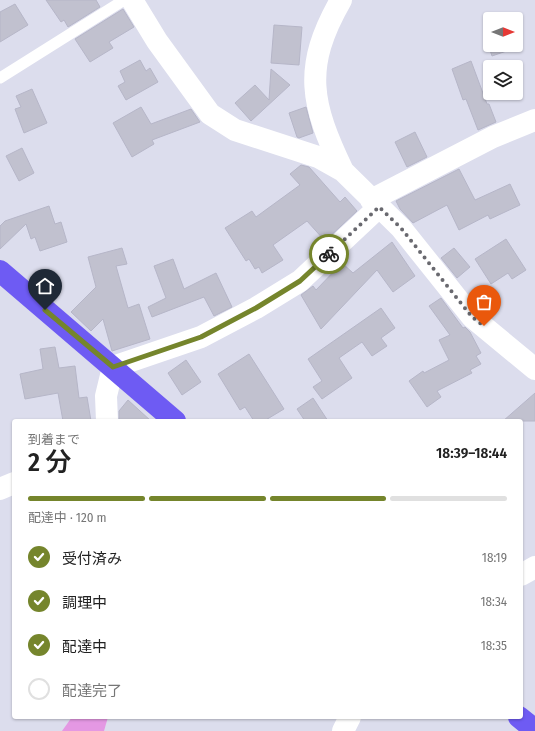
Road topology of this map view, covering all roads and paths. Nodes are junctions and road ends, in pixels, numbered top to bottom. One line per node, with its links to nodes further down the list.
1 (124, 0): 4 (lane)
2 (132, 0): 6 (street)
3 (340, 0): 6 (street)
4 (0, 78)
5 (535, 120): 7 (street)
6 (343, 171): 7 (street)
7 (375, 203): 9 (street); 10 (street)
8 (0, 271): 9 (main road)
9 (113, 367): 11 (street); 12 (main road)
10 (535, 369)
11 (108, 419)
12 (173, 419)
13 (12, 484): 14 (street)
14 (0, 489)
15 (535, 567): 16 (street)
16 (523, 574)
17 (349, 719): 20 (street)
18 (521, 719): 19 (main road)
19 (535, 730)
20 (343, 731)

